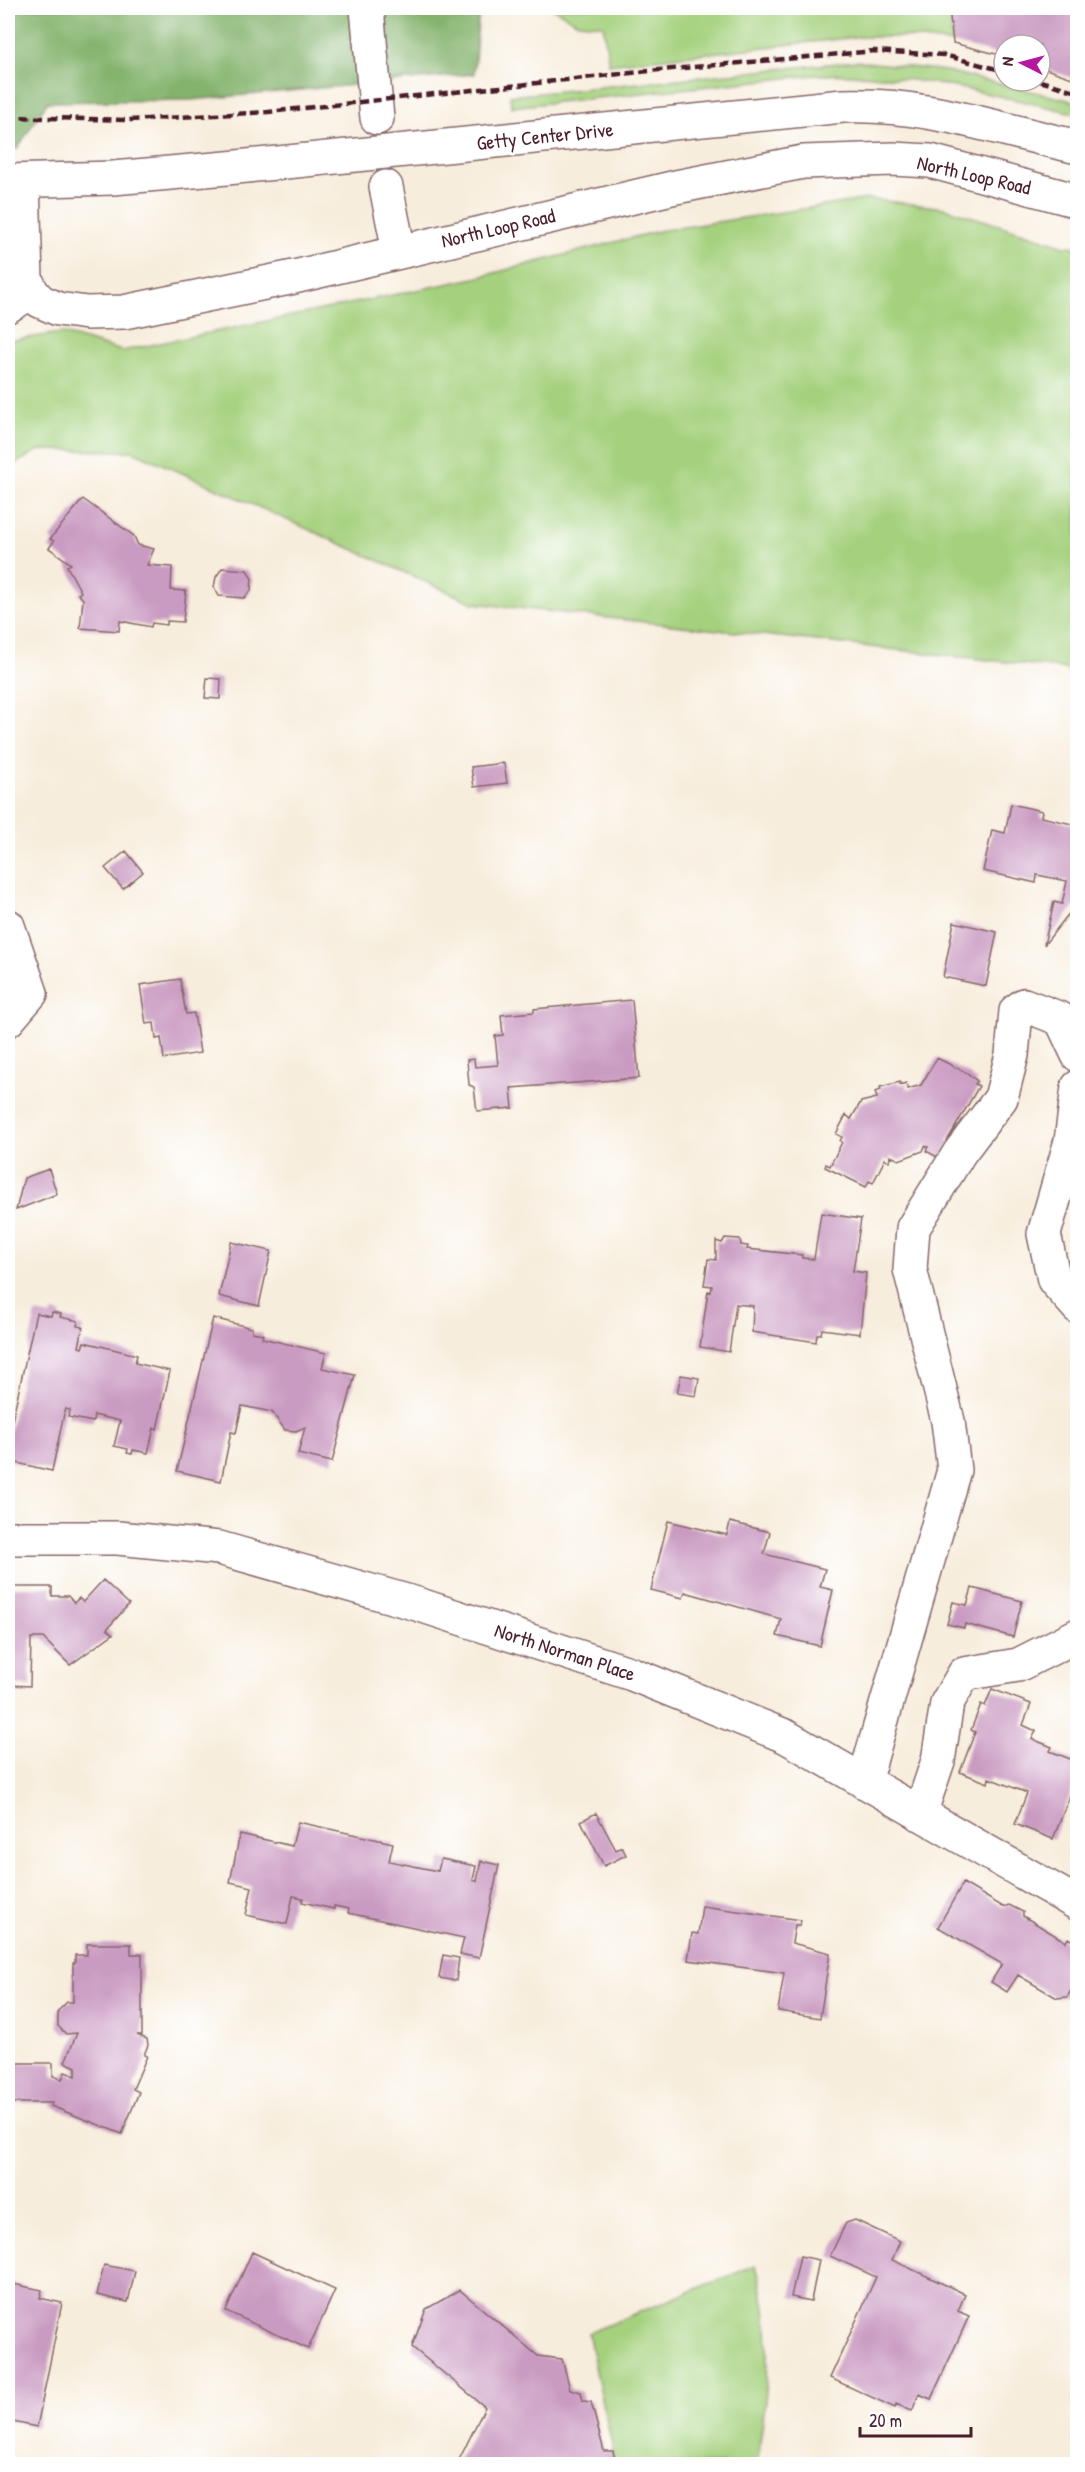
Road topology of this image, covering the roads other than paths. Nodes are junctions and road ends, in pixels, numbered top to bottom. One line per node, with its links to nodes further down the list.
1 (367, 8): 2 (street)
2 (377, 118)
3 (1077, 147): 4 (street, Getty Center Drive)
4 (15, 182): 8 (street, North Loop Road)
5 (386, 187): 7 (street)
6 (1077, 201): 7 (street, North Loop Road)
7 (399, 251): 8 (street, North Loop Road)
8 (20, 299)
9 (8, 926): 10 (street)
10 (8, 1020)
11 (1077, 1055): 16 (street)
12 (1077, 1087): 13 (street)
13 (1077, 1307)
14 (8, 1538): 16 (street, North Norman Place)
15 (1077, 1635): 17 (street)
16 (864, 1782): 17 (street, North Norman Place)
17 (920, 1814): 18 (street, North Norman Place)
18 (1077, 1904)

